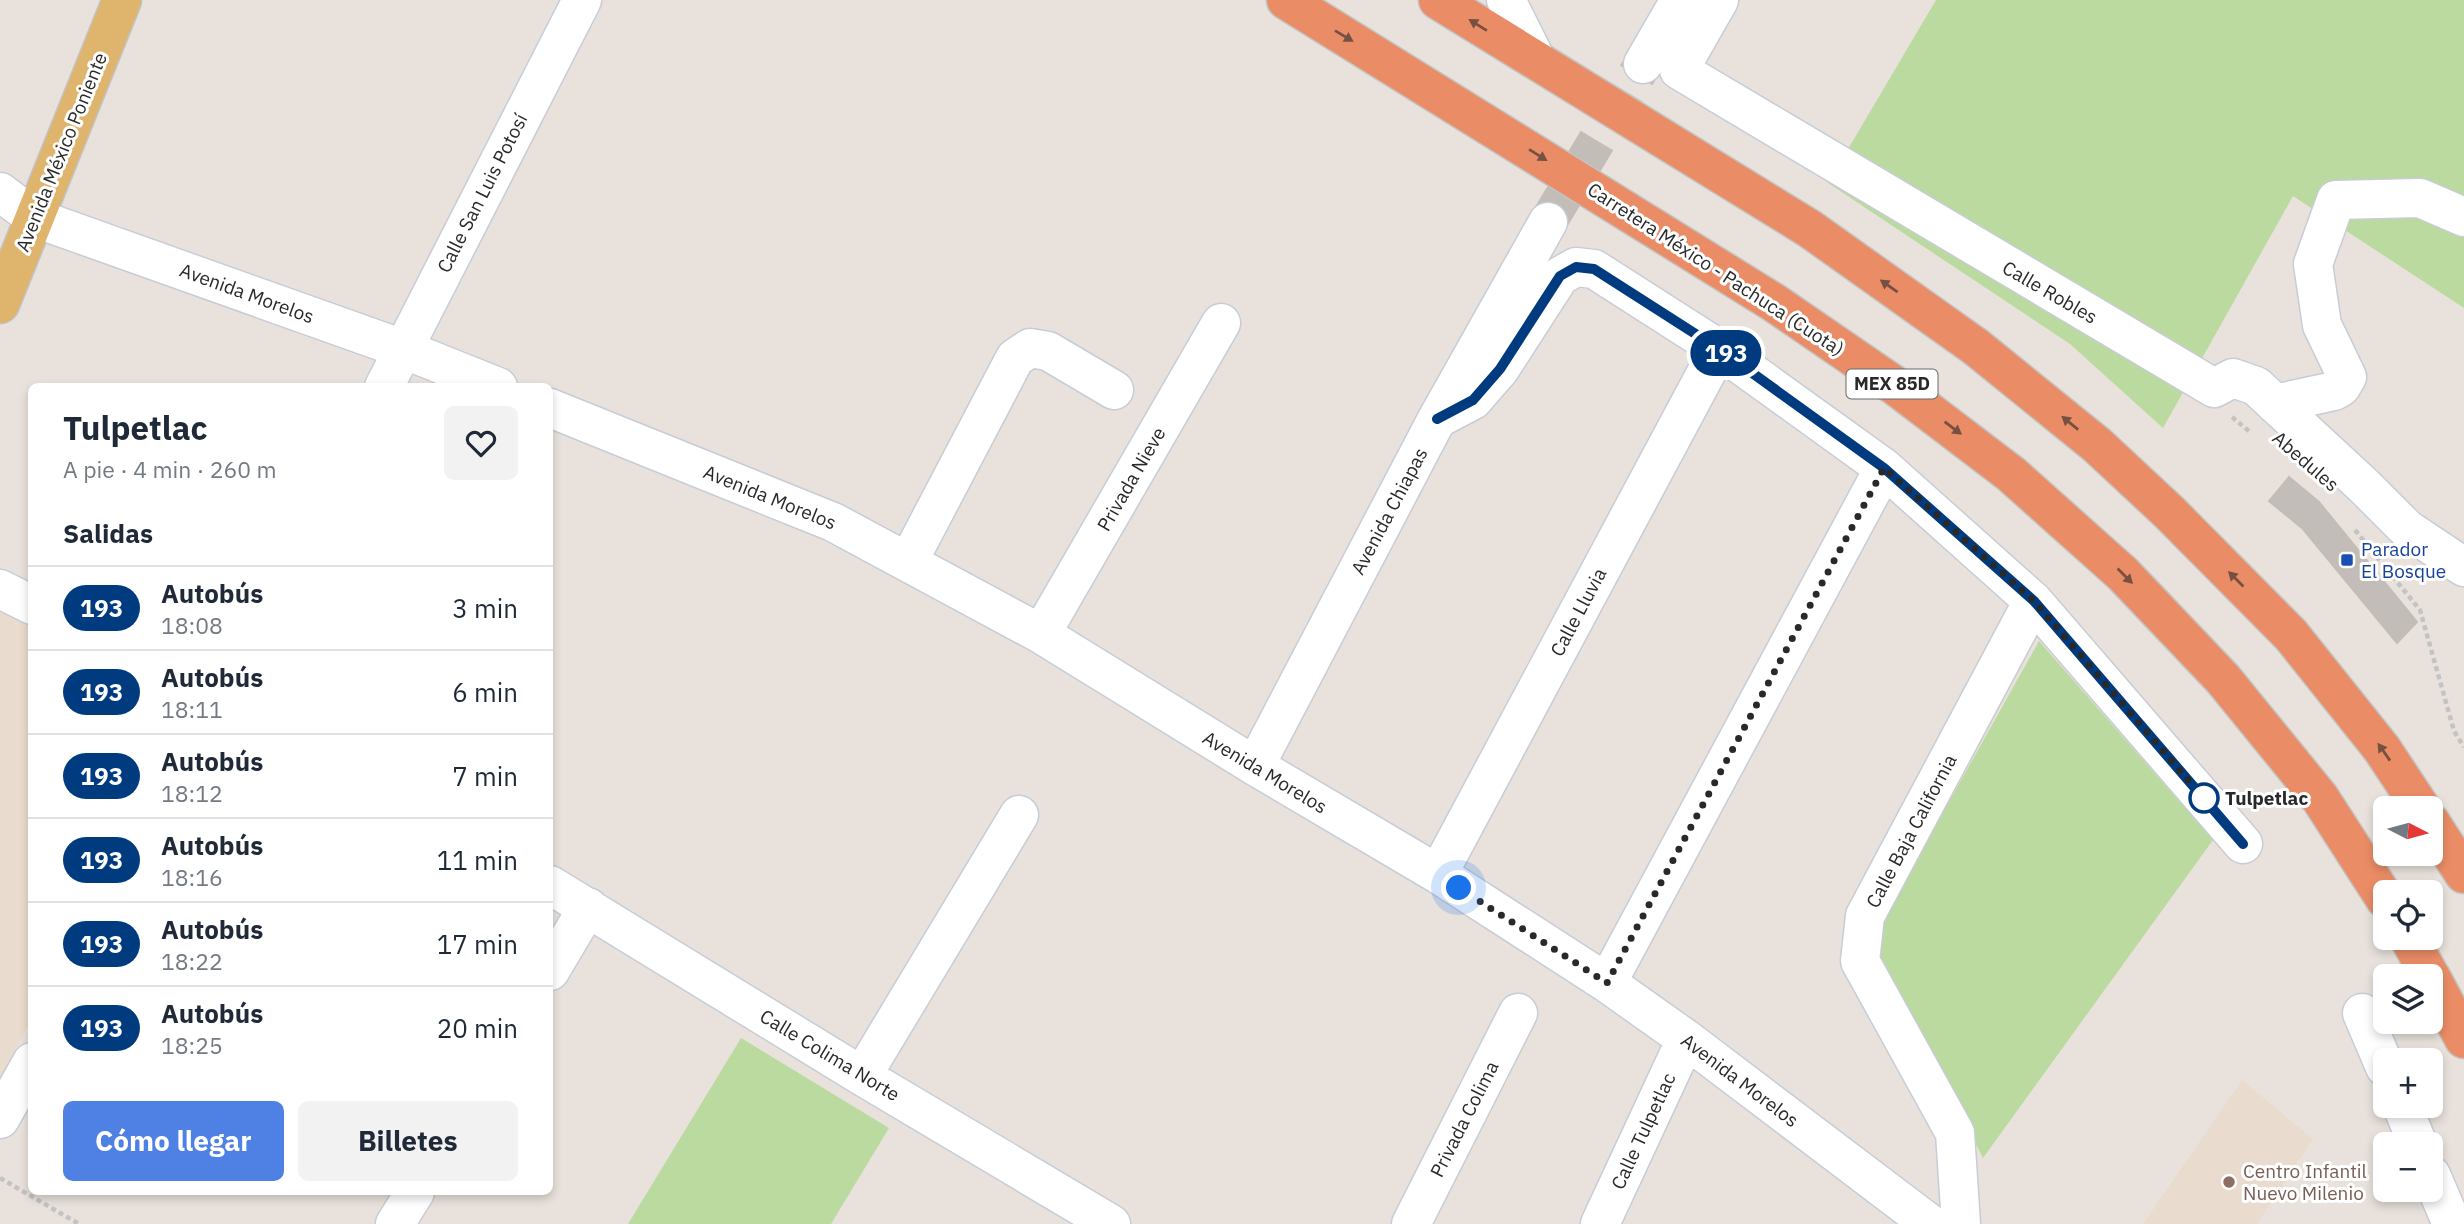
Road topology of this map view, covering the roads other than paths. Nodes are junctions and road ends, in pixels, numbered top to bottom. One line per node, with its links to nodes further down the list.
1 (122, 0): 12 (main road, Avenida México Poniente)
2 (582, 0): 16 (street, Calle San Luis Potosí)
3 (1286, 0): 38 (highway, Carretera México - Pachuca (Cuota) / MEX 85D, one-way to 38)
4 (1438, 0): 8 (highway, one-way to 4)
5 (1506, 0): 8 (street)
6 (1679, 0): 9 (street)
7 (1719, 0): 23 (street, Calle Robles)
8 (1536, 60): 32 (highway, one-way to 8)
9 (1643, 64)
10 (0, 192): 12 (street, Avenida Morelos)
11 (2464, 217): 23 (street)
12 (35, 218): 14 (main road, Avenida México Poniente); 16 (street, Avenida Morelos)
13 (1548, 222): 22 (street, Avenida Chiapas)
14 (0, 304)
15 (1222, 324): 30 (street, Privada Nieve)
16 (403, 349): 18 (street, Calle San Luis Potosí); 19 (street, Avenida Morelos)
17 (1719, 349): 22 (street); 24 (street); 36 (street, Calle Lluvia)
18 (386, 383)
19 (488, 383)
20 (1114, 390): 25 (street)
21 (553, 409): 25 (street, Avenida Morelos)
22 (1437, 419): 31 (street, Avenida Chiapas)
23 (2263, 419): 26 (street)
24 (1884, 468): 28 (street); 42 (street)
25 (908, 562): 30 (street, Avenida Morelos)
26 (2464, 567)
27 (0, 589): 29 (street)
28 (2034, 601): 35 (street); 59 (street, Calle Baja California)
29 (28, 603)
30 (1041, 634): 31 (street, Avenida Morelos)
31 (1255, 766): 36 (street, Avenida Morelos)
32 (2413, 796)
33 (1019, 815): 50 (street)
34 (2443, 842): 37 (highway)
35 (2243, 844)
36 (1438, 874): 42 (street, Avenida Morelos)
37 (2464, 874)
38 (2373, 880)
39 (553, 887): 40 (street, Calle Colima Norte)
40 (588, 907): 41 (street); 50 (street, Calle Colima Norte)
41 (553, 966)
42 (1607, 983): 46 (street, Avenida Morelos)
43 (2443, 1001): 47 (highway)
44 (1518, 1013): 56 (street, Privada Colima)
45 (2362, 1013): 48 (street)
46 (1686, 1039): 57 (street, Calle Tulpetlac); 58 (street, Avenida Morelos)
47 (2464, 1039)
48 (2377, 1048)
49 (28, 1069): 51 (street)
50 (862, 1076): 55 (street, Calle Colima Norte)
51 (0, 1119)
52 (413, 1195): 54 (street)
53 (2443, 1202): 60 (street)
54 (395, 1224)
55 (1111, 1224)
56 (1411, 1224)
57 (1600, 1224)
58 (1930, 1224)
59 (1961, 1224)
60 (2452, 1224)

